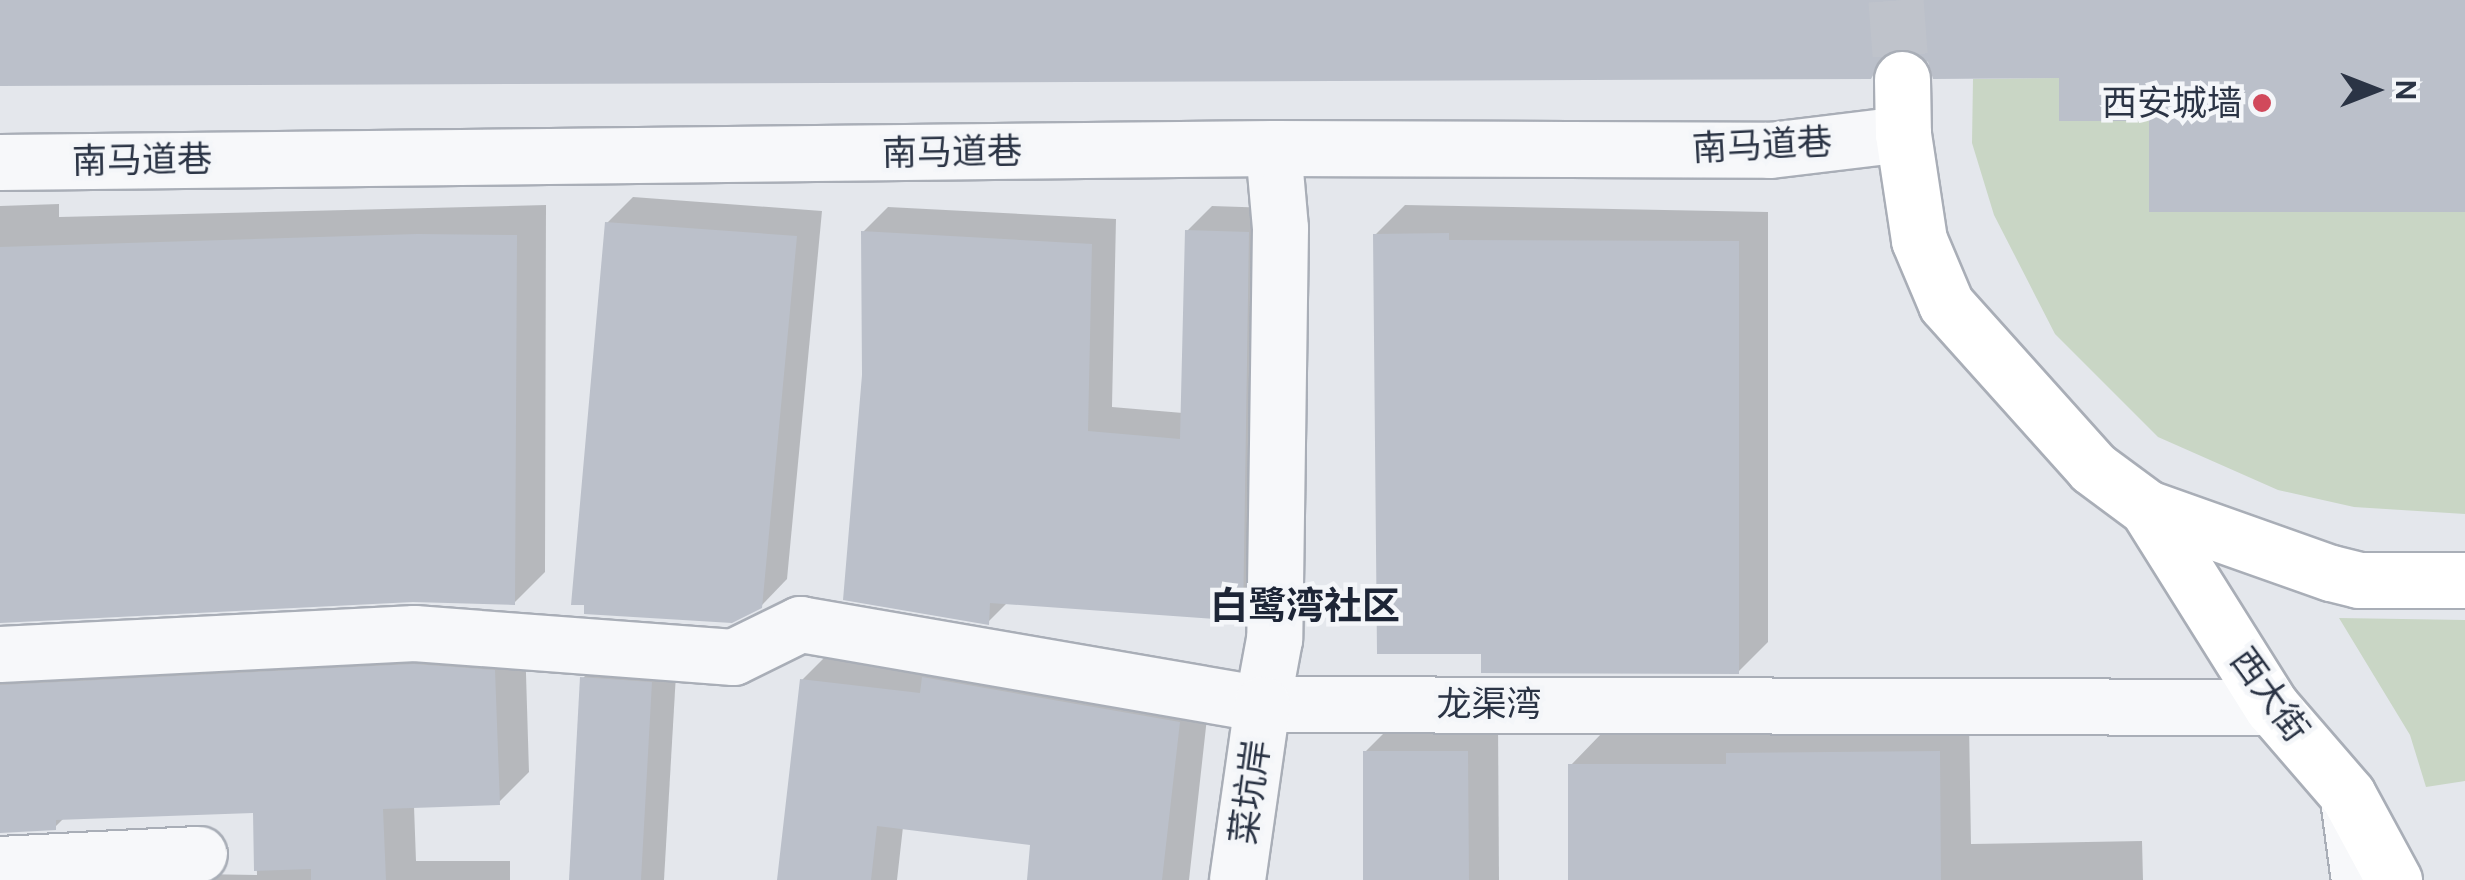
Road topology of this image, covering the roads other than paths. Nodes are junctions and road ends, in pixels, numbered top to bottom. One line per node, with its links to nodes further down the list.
1 (1902, 79): 2 (main road)
2 (1903, 134): 3 (street, 南马道巷); 5 (main road)
3 (1272, 148): 4 (street, 南马道巷); 8 (street)
4 (0, 162)
5 (2146, 508): 6 (main road); 9 (main road, 西大街)
6 (2465, 580)
7 (0, 654): 8 (street, 龙渠湾)
8 (1262, 704): 9 (street, 龙渠湾); 13 (street, 菜坑岸)
9 (2272, 707): 10 (main road, 西大街)
10 (2348, 795): 14 (street); 15 (main road, 西大街)
11 (199, 854): 12 (street)
12 (0, 864)
13 (1237, 880)
14 (2359, 880)
15 (2394, 880)

